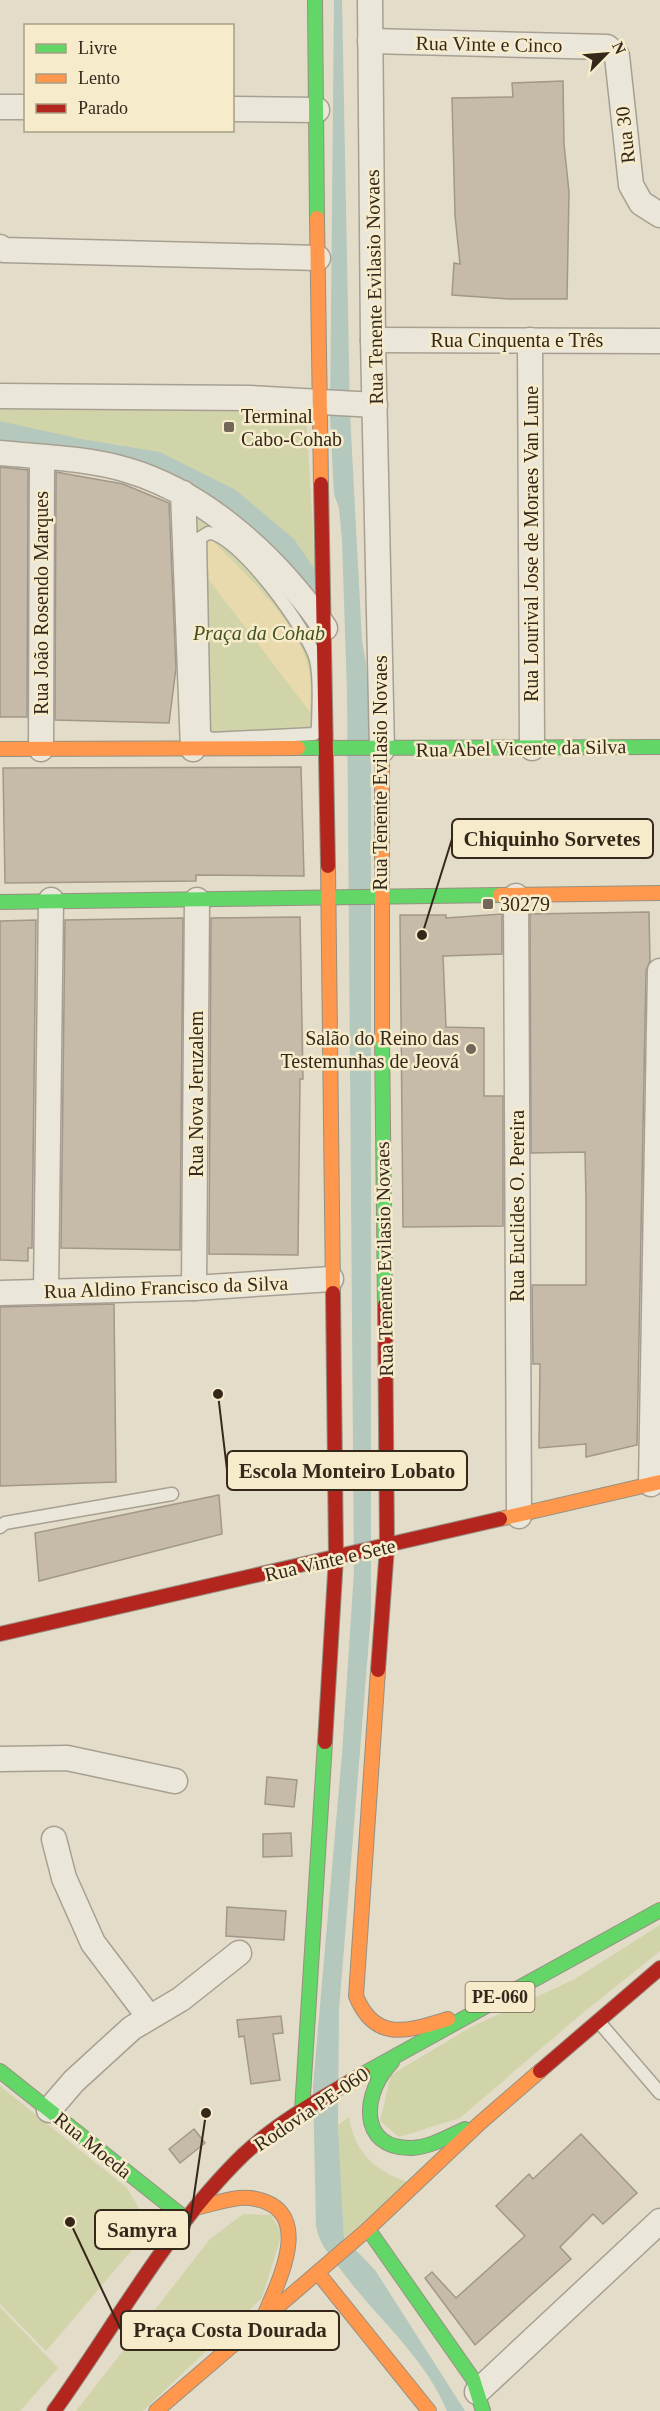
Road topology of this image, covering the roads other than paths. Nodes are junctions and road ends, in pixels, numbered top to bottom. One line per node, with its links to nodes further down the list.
1 (315, 0): 8 (main road)
2 (370, 0): 3 (street, Rua Tenente Evilasio Novaes)
3 (370, 41): 4 (street, Rua Vinte e Cinco); 12 (street, Rua Tenente Evilasio Novaes)
4 (607, 46): 9 (street, Rua 30)
5 (0, 107): 6 (street)
6 (24, 107)
7 (234, 109): 8 (street)
8 (317, 110): 11 (main road)
9 (660, 215)
10 (0, 248): 11 (street)
11 (318, 258): 16 (main road)
12 (373, 340): 13 (street, Rua Cinquenta e Três); 17 (street, Rua Tenente Evilasio Novaes)
13 (530, 340): 14 (street, Rua Cinquenta e Três); 25 (street, Rua Lourival Jose de Moraes Van Lune)
14 (660, 341)
15 (0, 396): 16 (street)
16 (323, 402): 17 (street); 21 (main road)
17 (364, 404): 29 (street, Rua Tenente Evilasio Novaes)
18 (0, 453): 19 (street)
19 (42, 457): 20 (street); 26 (street, Rua João Rosendo Marques)
20 (183, 494): 21 (street); 27 (street)
21 (325, 628): 24 (main road)
22 (314, 734): 22 (lane)
23 (660, 747): 25 (main road, Rua Abel Vicente da Silva)
24 (326, 748): 27 (main road, Rua Abel Vicente da Silva); 29 (main road, Rua Abel Vicente da Silva); 32 (main road)
25 (532, 748): 29 (main road, Rua Abel Vicente da Silva)
26 (41, 749): 27 (main road, Rua Abel Vicente da Silva); 28 (main road, Rua Abel Vicente da Silva)
27 (193, 749)
28 (0, 750)
29 (378, 750): 33 (main road, Rua Tenente Evilasio Novaes)
30 (660, 893): 31 (main road)
31 (516, 896): 33 (main road); 44 (street, Rua Euclides O. Pereira)
32 (328, 898): 33 (main road); 35 (main road); 38 (main road)
33 (378, 898): 46 (main road, Rua Tenente Evilasio Novaes)
34 (51, 900): 35 (main road); 36 (main road); 40 (street)
35 (197, 900): 39 (street, Rua Nova Jeruzalem)
36 (0, 902)
37 (660, 971): 42 (street)
38 (331, 1279): 39 (street, Rua Aldino Francisco da Silva); 47 (main road)
39 (194, 1288): 40 (street, Rua Aldino Francisco da Silva)
40 (46, 1292): 41 (street, Rua Aldino Francisco da Silva)
41 (0, 1293)
42 (656, 1483): 44 (main road, Rua Vinte e Sete)
43 (172, 1494): 45 (lane)
44 (519, 1516): 46 (main road, Rua Vinte e Sete)
45 (0, 1527)
46 (383, 1547): 47 (main road, Rua Vinte e Sete); 55 (main road, Rua Tenente Evilasio Novaes)
47 (336, 1557): 48 (main road, Rua Vinte e Sete); 61 (main road)
48 (0, 1635)
49 (0, 1759): 50 (street)
50 (175, 1781)
51 (54, 1839): 56 (street)
52 (660, 1910): 55 (main road, Rodovia PE-060 / PE-060)
53 (239, 1953): 56 (street)
54 (660, 1968): 57 (main road)
55 (470, 2012): 58 (main road, Rodovia PE-060 / PE-060)
56 (149, 2017): 62 (street)
57 (599, 2021): 60 (lane); 63 (main road)
58 (423, 2036): 61 (main road, Rodovia PE-060 / PE-060); 63 (main road)
59 (0, 2071): 62 (main road, Rua Moeda)
60 (660, 2093)
61 (307, 2108): 64 (main road, Rodovia PE-060 / PE-060)
62 (49, 2110): 64 (main road, Rua Moeda)
63 (480, 2123): 66 (main road)
64 (191, 2214): 68 (main road); 70 (main road, Rodovia PE-060 / PE-060)
65 (660, 2221): 69 (street)
66 (368, 2229): 67 (main road); 69 (main road)
67 (318, 2273): 68 (main road); 72 (main road)
68 (263, 2317): 71 (main road)
69 (480, 2401)
70 (54, 2411)
71 (156, 2411)
72 (429, 2411)

